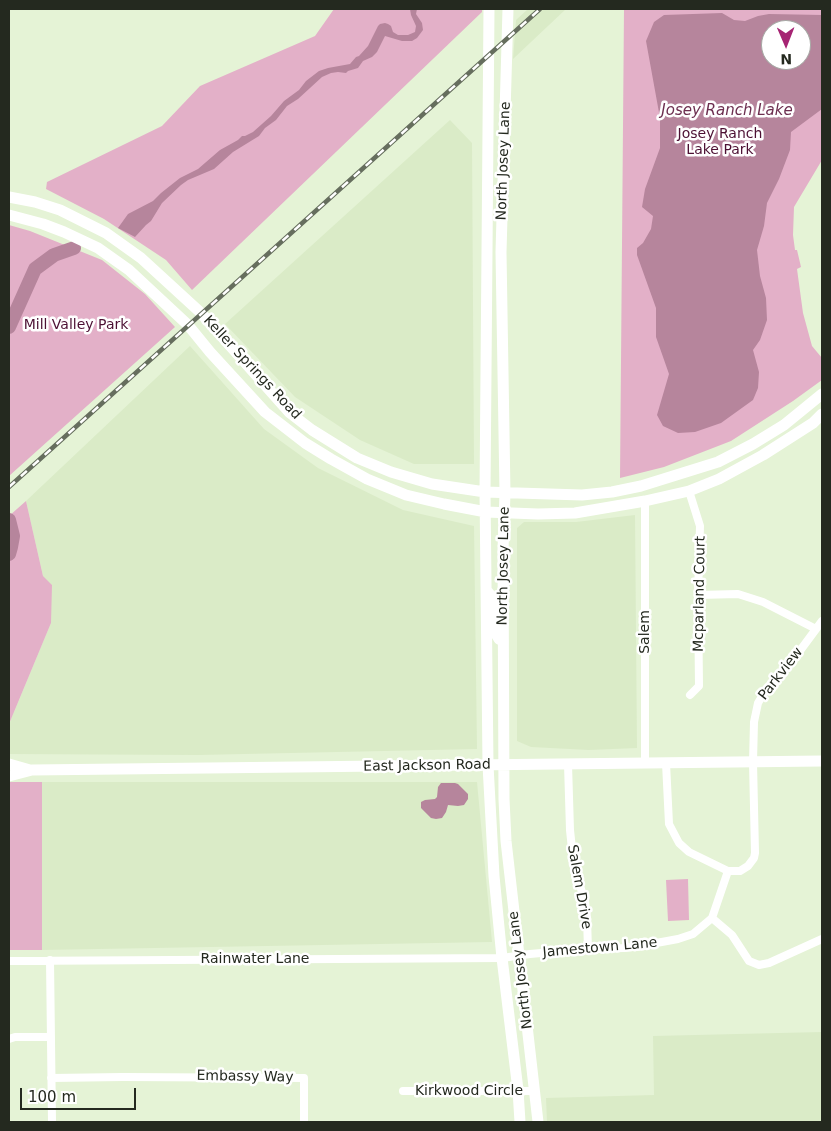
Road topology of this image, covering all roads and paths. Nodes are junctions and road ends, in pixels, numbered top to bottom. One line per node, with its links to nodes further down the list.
1 (489, 9): 3 (main road, North Josey Lane)
2 (508, 9): 4 (main road, North Josey Lane)
3 (489, 98): 4 (main road); 15 (main road, North Josey Lane)
4 (504, 162): 16 (main road, North Josey Lane)
5 (9, 197): 6 (main road, Keller Springs Road)
6 (35, 202): 8 (main road); 10 (main road, Keller Springs Road)
7 (9, 215): 8 (main road, Keller Springs Road)
8 (30, 221): 9 (main road, Keller Springs Road)
9 (210, 352): 10 (main road); 18 (main road, Keller Springs Road)
10 (250, 368): 15 (main road, Keller Springs Road)
11 (822, 394): 13 (main road, Keller Springs Road)
12 (822, 414): 14 (main road, Keller Springs Road)
13 (642, 486): 16 (main road, Keller Springs Road); 17 (main road)
14 (689, 491): 17 (main road, Keller Springs Road); 21 (street, Mcparland Court)
15 (485, 492): 16 (main road, Keller Springs Road); 18 (main road, North Josey Lane)
16 (505, 493): 19 (main road, North Josey Lane)
17 (645, 502): 19 (main road, Keller Springs Road); 30 (street, Salem)
18 (486, 512): 19 (main road, Keller Springs Road); 20 (main road, North Josey Lane)
19 (504, 512): 24 (main road, North Josey Lane)
20 (486, 590): 24 (main road); 25 (main road, North Josey Lane)
21 (698, 595): 23 (street); 27 (street, Mcparland Court)
22 (822, 621): 23 (street, Parkview)
23 (816, 629): 28 (street, Parkview)
24 (503, 641): 26 (main road, North Josey Lane)
25 (486, 642): 26 (main road); 34 (main road, North Josey Lane)
26 (503, 686): 35 (main road, North Josey Lane)
27 (690, 695)
28 (753, 762): 29 (main road, East Jackson Road); 31 (main road, East Jackson Road); 38 (street, Parkview)
29 (822, 762)
30 (645, 763): 31 (main road, East Jackson Road); 33 (main road, East Jackson Road)
31 (666, 763): 38 (street)
32 (9, 764): 36 (main road, East Jackson Road)
33 (568, 764): 35 (main road, East Jackson Road); 41 (street, Salem Drive)
34 (488, 765): 35 (main road, East Jackson Road); 36 (main road, East Jackson Road); 43 (main road, North Josey Lane)
35 (503, 765): 42 (main road, North Josey Lane)
36 (32, 770): 37 (main road, East Jackson Road)
37 (9, 776)
38 (728, 871): 39 (street)
39 (712, 918): 40 (street); 41 (street, Jamestown Lane)
40 (822, 939)
41 (588, 950): 42 (street, Jamestown Lane)
42 (519, 956): 43 (street, Jamestown Lane); 51 (main road, North Josey Lane)
43 (502, 958): 44 (street, Rainwater Lane); 49 (main road, North Josey Lane)
44 (50, 960): 45 (street, Rainwater Lane); 46 (street)
45 (9, 961)
46 (50, 1037): 47 (street); 48 (street)
47 (9, 1039)
48 (51, 1078): 52 (street); 53 (street, Embassy Way)
49 (518, 1090): 50 (street, Kirkwood Circle); 51 (street, Kirkwood Circle); 54 (main road, North Josey Lane)
50 (402, 1091)
51 (534, 1091): 55 (main road, North Josey Lane)
52 (52, 1122)
53 (304, 1122)
54 (520, 1122)
55 (538, 1122)

